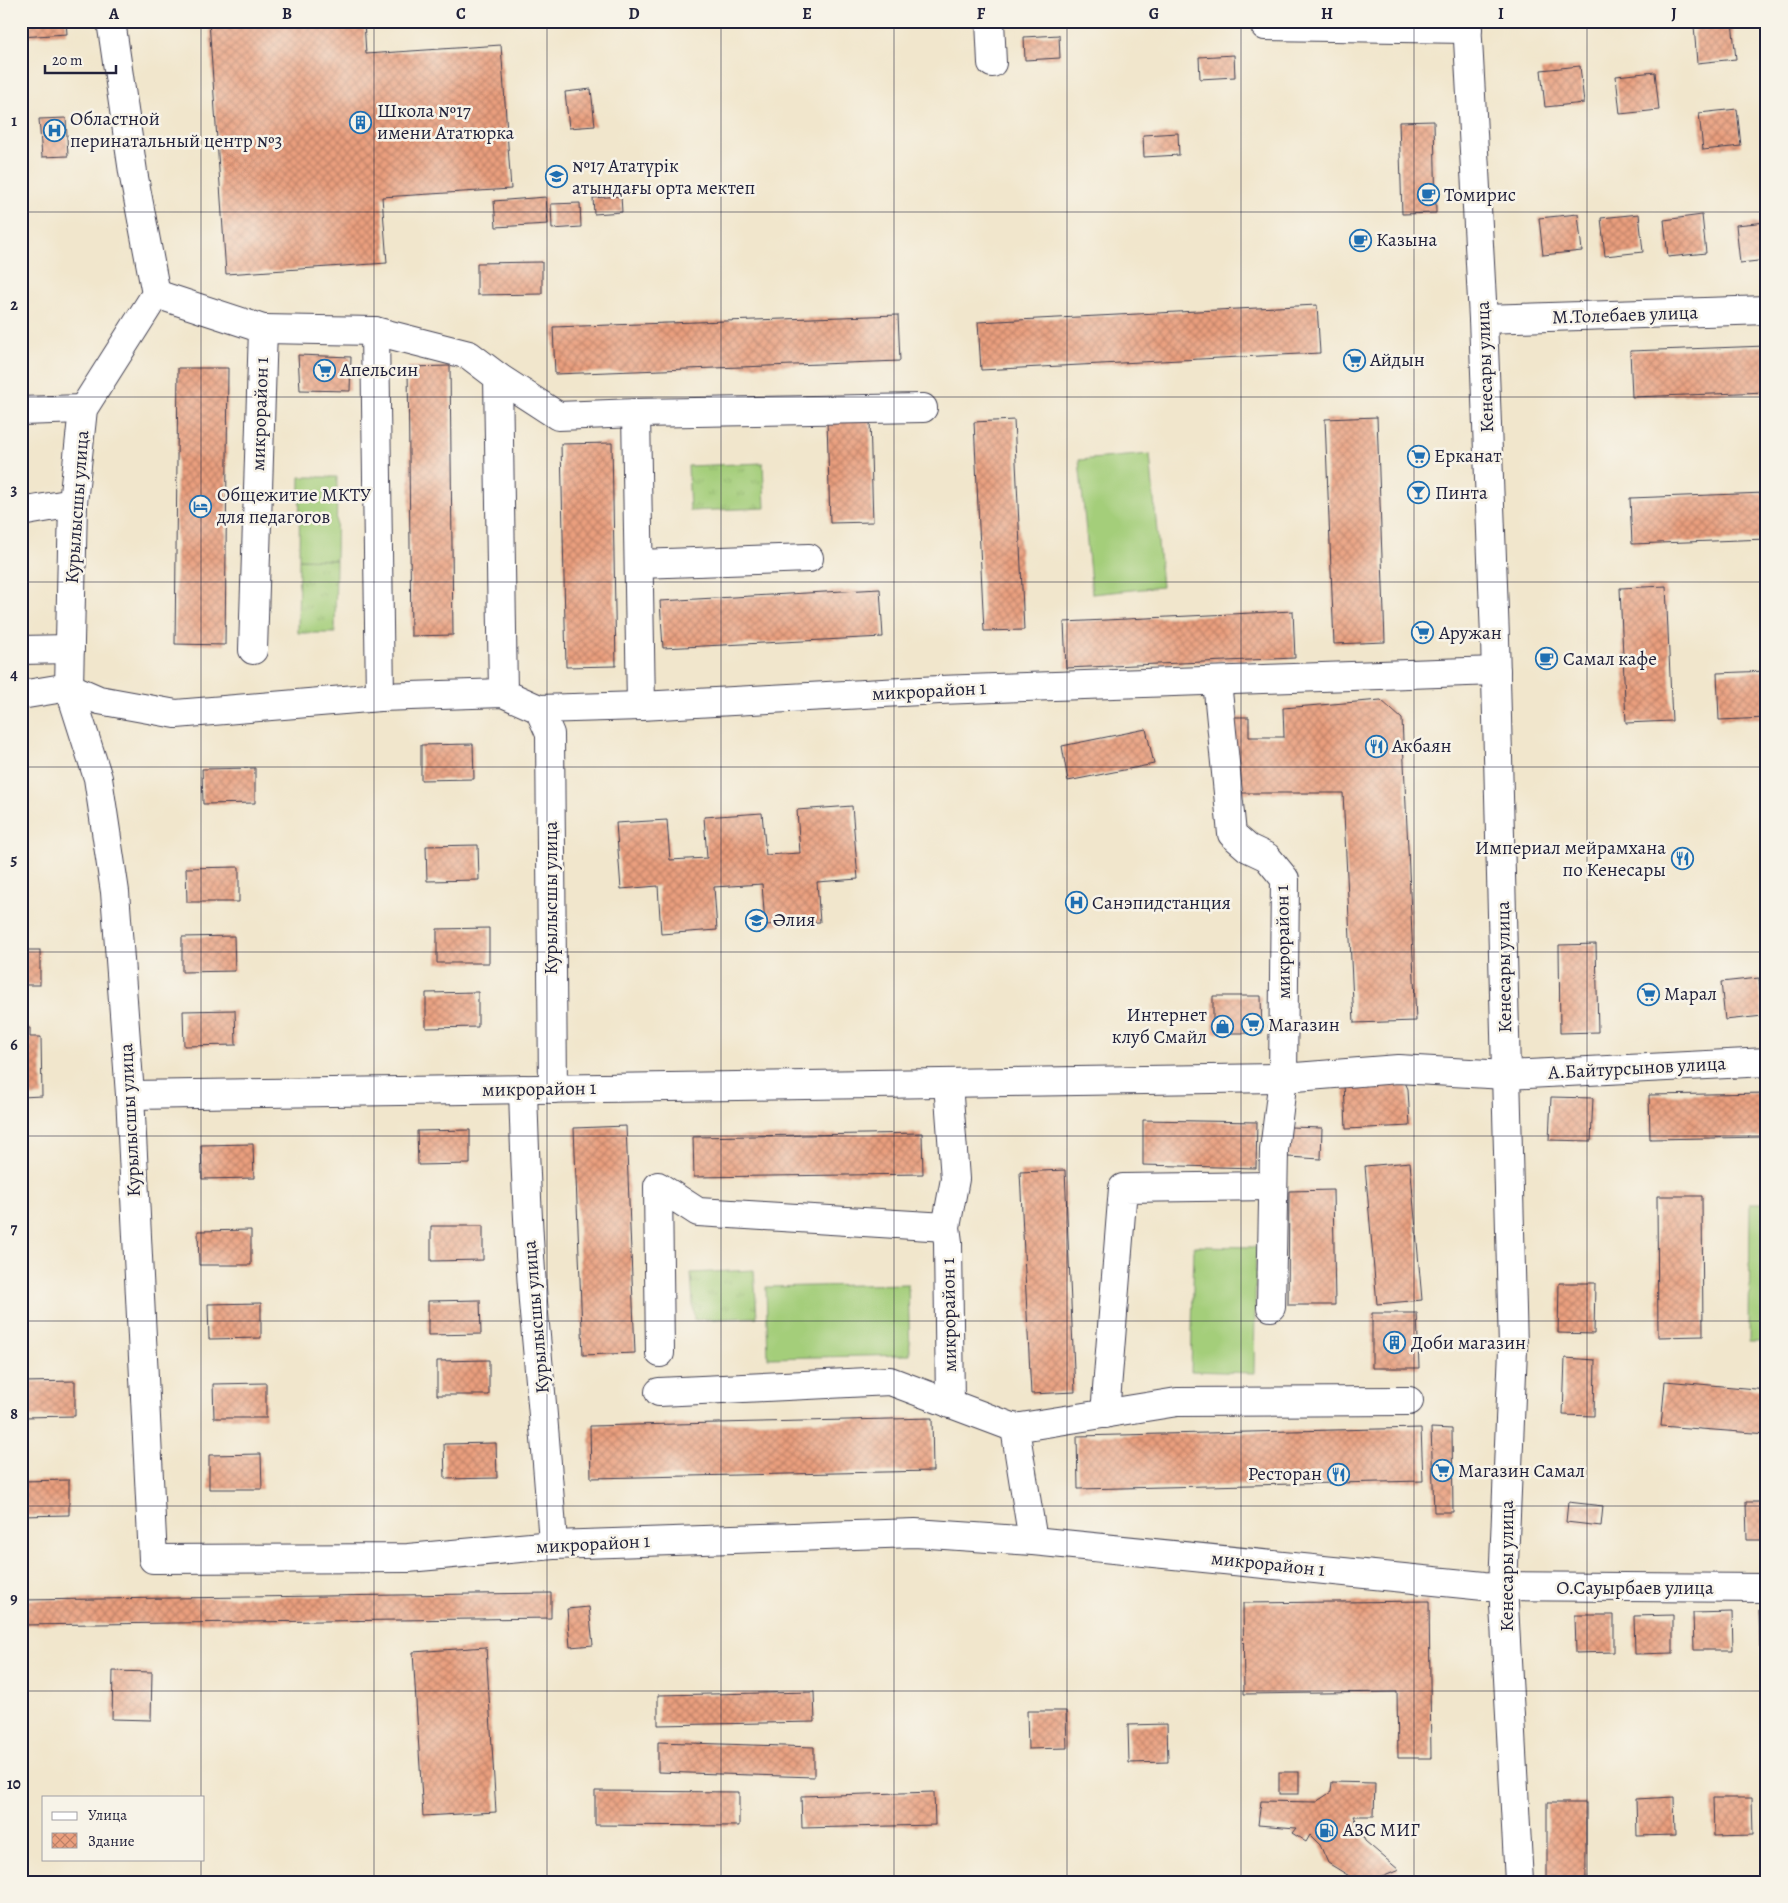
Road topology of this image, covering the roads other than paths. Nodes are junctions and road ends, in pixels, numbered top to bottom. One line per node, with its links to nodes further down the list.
1 (111, 21): 6 (street)
2 (990, 21): 5 (street)
3 (1265, 21): 4 (street)
4 (1468, 25): 8 (street, Кенесары улица)
5 (992, 63)
6 (156, 294): 9 (street, микрорайон 1); 13 (street, Курылысшы улица)
7 (1767, 310): 8 (street, М.Толебаев улица)
8 (1483, 319): 23 (street, Кенесары улица)
9 (263, 329): 10 (street, микрорайон 1); 22 (street, микрорайон 1)
10 (375, 331): 11 (street, микрорайон 1); 28 (street)
11 (498, 377): 15 (street, микрорайон 1); 26 (street)
12 (923, 408): 15 (street, микрорайон 1)
13 (83, 409): 14 (street); 16 (street, Курылысшы улица)
14 (21, 412)
15 (636, 413): 19 (street)
16 (73, 503): 17 (street); 20 (street, Курылысшы улица)
17 (21, 512)
18 (809, 558): 19 (street)
19 (639, 564): 29 (street)
20 (70, 649): 21 (street); 25 (street, Курылысшы улица)
21 (21, 650)
22 (253, 650)
23 (1496, 671): 24 (street, микрорайон 1); 32 (street, Кенесары улица)
24 (1217, 681): 29 (street, микрорайон 1); 33 (street, микрорайон 1)
25 (69, 687): 27 (street); 28 (street); 37 (street, Курылысшы улица)
26 (503, 693): 28 (street); 30 (street)
27 (21, 695)
28 (380, 698)
29 (641, 706): 30 (street, микрорайон 1)
30 (539, 709): 36 (street, Курылысшы улица)
31 (1767, 1062): 32 (street, А.Байтурсынов улица)
32 (1506, 1075): 33 (street, микрорайон 1); 50 (street, Кенесары улица)
33 (1283, 1078): 34 (street, микрорайон 1); 38 (street, микрорайон 1)
34 (948, 1083): 36 (street, микрорайон 1); 39 (street, микрорайон 1)
35 (523, 1089): 36 (street, микрорайон 1); 37 (street, микрорайон 1); 48 (street, Курылысшы улица)
36 (553, 1089)
37 (130, 1095): 49 (street, Курылысшы улица)
38 (1273, 1186): 40 (street, микрорайон 1); 45 (street)
39 (946, 1227): 41 (street); 44 (street, микрорайон 1)
40 (1270, 1307)
41 (660, 1353)
42 (659, 1392): 44 (street, микрорайон 1)
43 (1409, 1401): 45 (street, микрорайон 1)
44 (950, 1404): 46 (street, микрорайон 1)
45 (1105, 1414): 46 (street, микрорайон 1)
46 (1015, 1428): 47 (street)
47 (1033, 1541): 48 (street, микрорайон 1); 50 (street, микрорайон 1)
48 (553, 1545): 49 (street, микрорайон 1)
49 (153, 1559)
50 (1504, 1586): 51 (street, О.Сауырбаев улица); 52 (street, Кенесары улица)
51 (1767, 1588)
52 (1520, 1882)

